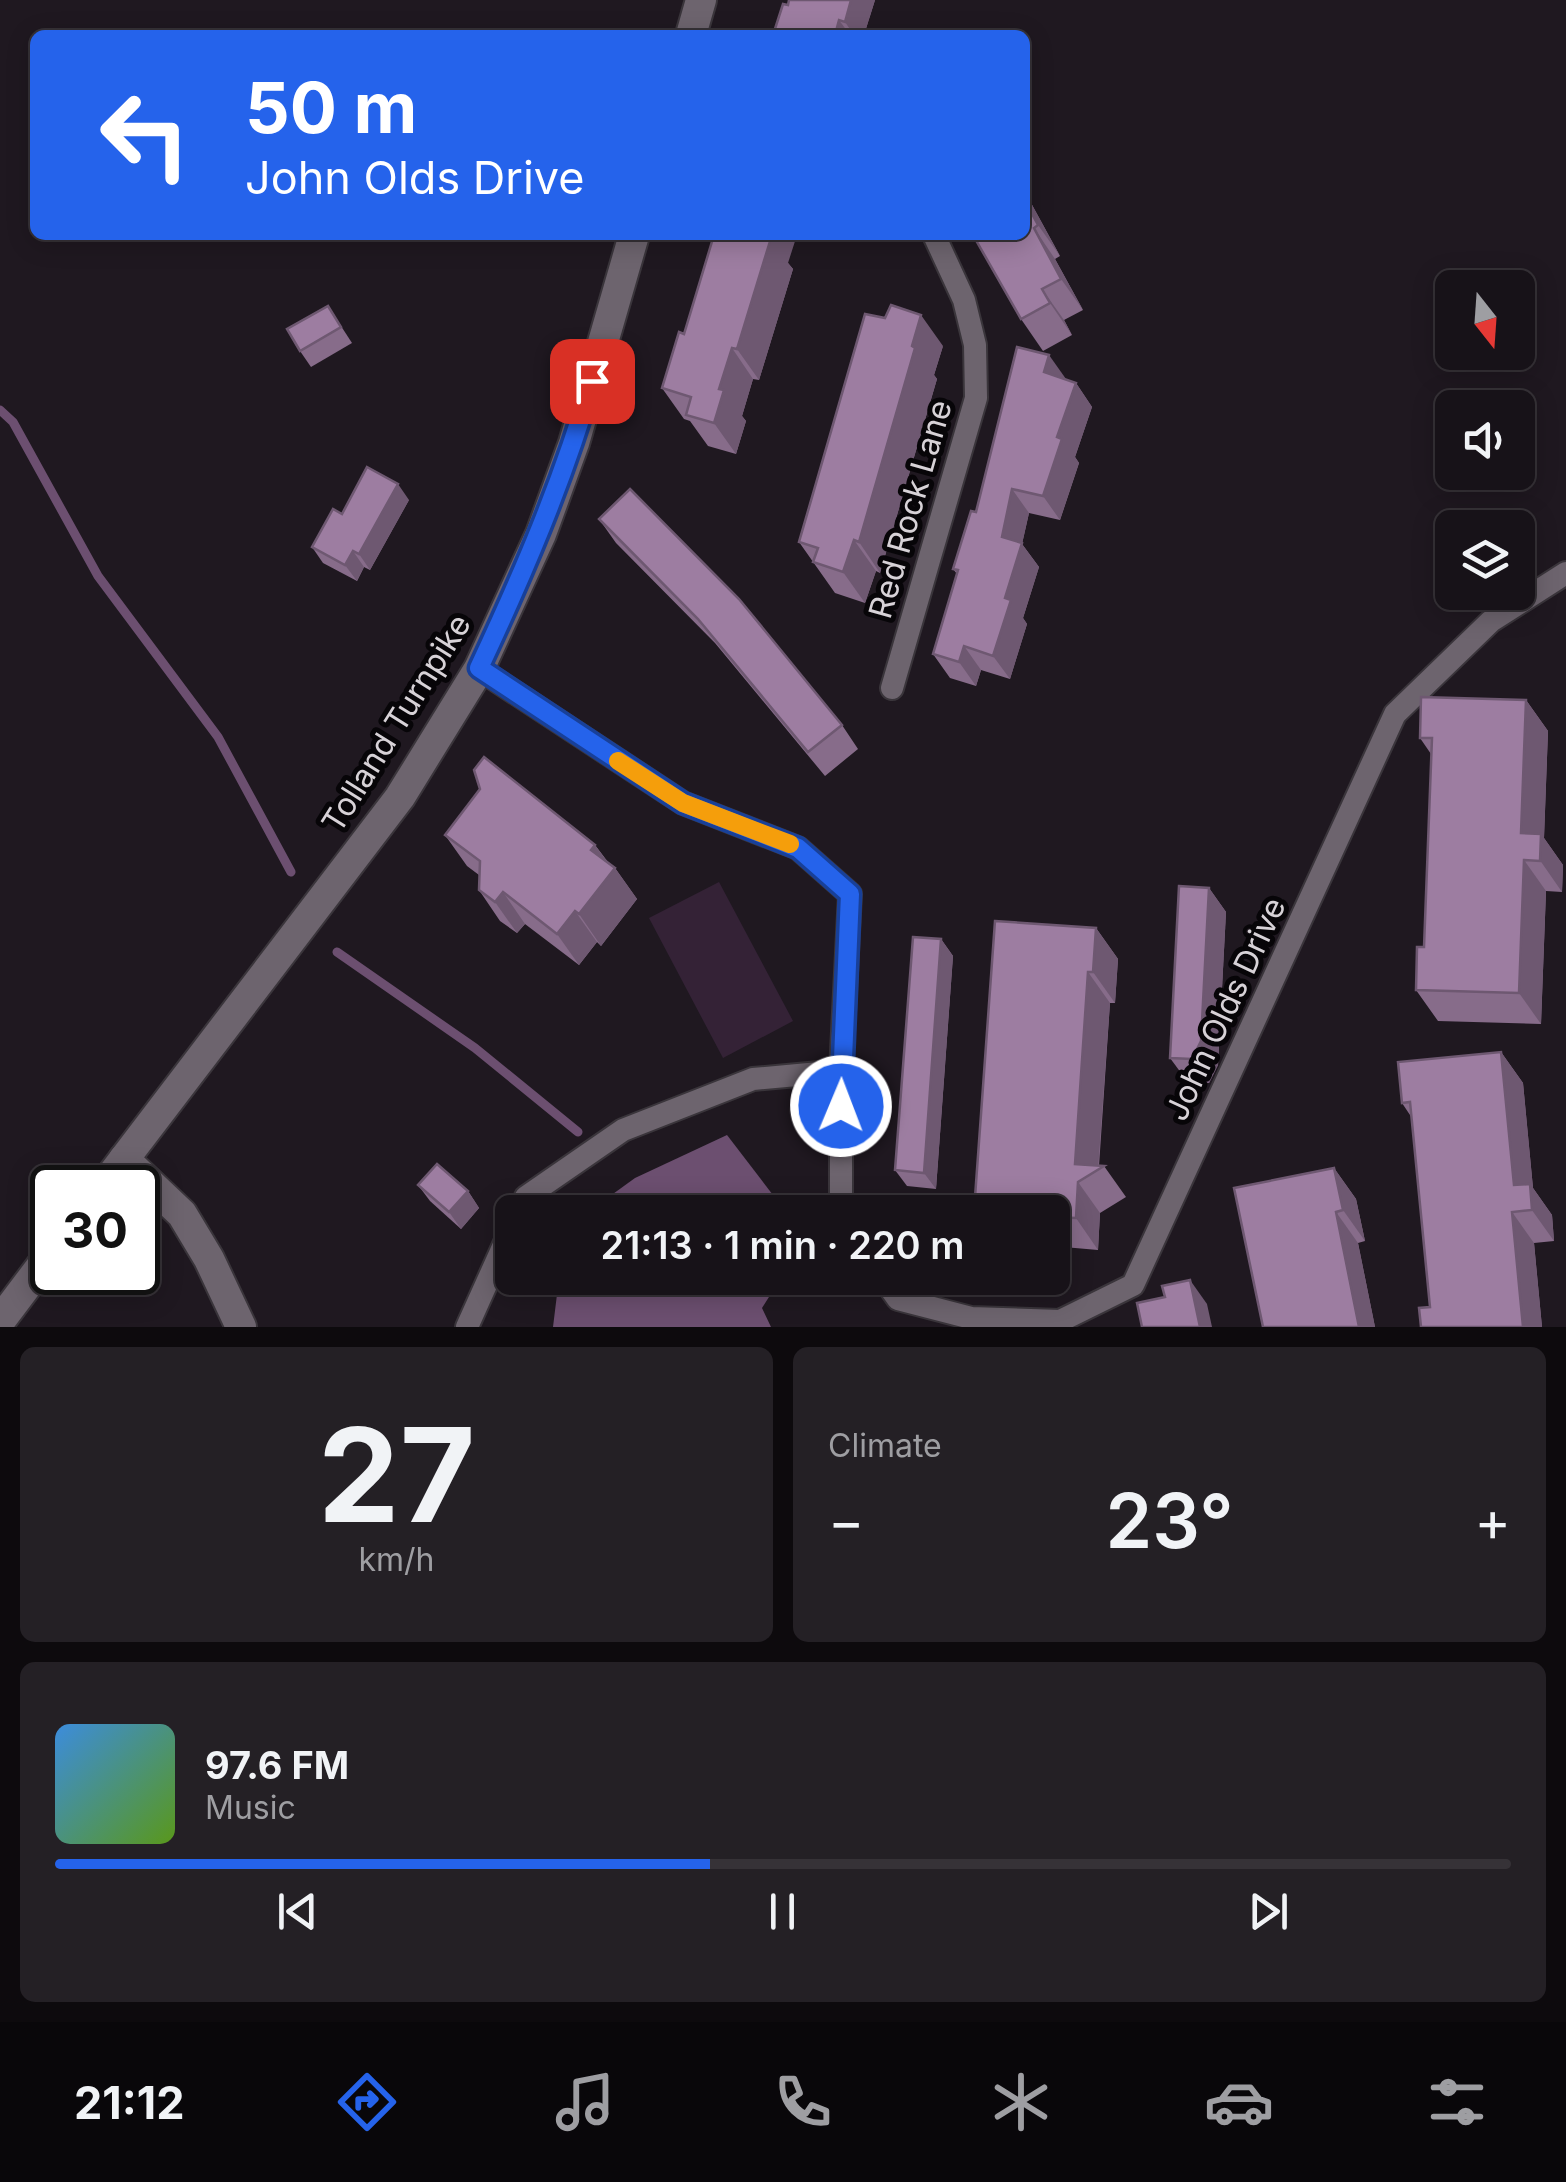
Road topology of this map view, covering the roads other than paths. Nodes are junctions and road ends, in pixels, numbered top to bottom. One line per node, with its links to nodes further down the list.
1 (701, 0): 2 (street)
2 (692, 30)
3 (633, 240): 6 (street, Tolland Turnpike)
4 (936, 240): 7 (street, Red Rock Lane)
5 (1566, 573): 15 (street, John Olds Drive)
6 (479, 668): 8 (street); 9 (street, Tolland Turnpike)
7 (892, 688)
8 (841, 1071): 11 (street); 12 (street)
9 (124, 1159): 10 (street, Tolland Turnpike); 17 (street)
10 (119, 1165)
11 (529, 1195)
12 (841, 1195)
13 (495, 1264): 18 (street)
14 (30, 1281): 16 (street)
15 (895, 1295)
16 (0, 1321)
17 (241, 1327)
18 (467, 1327)

